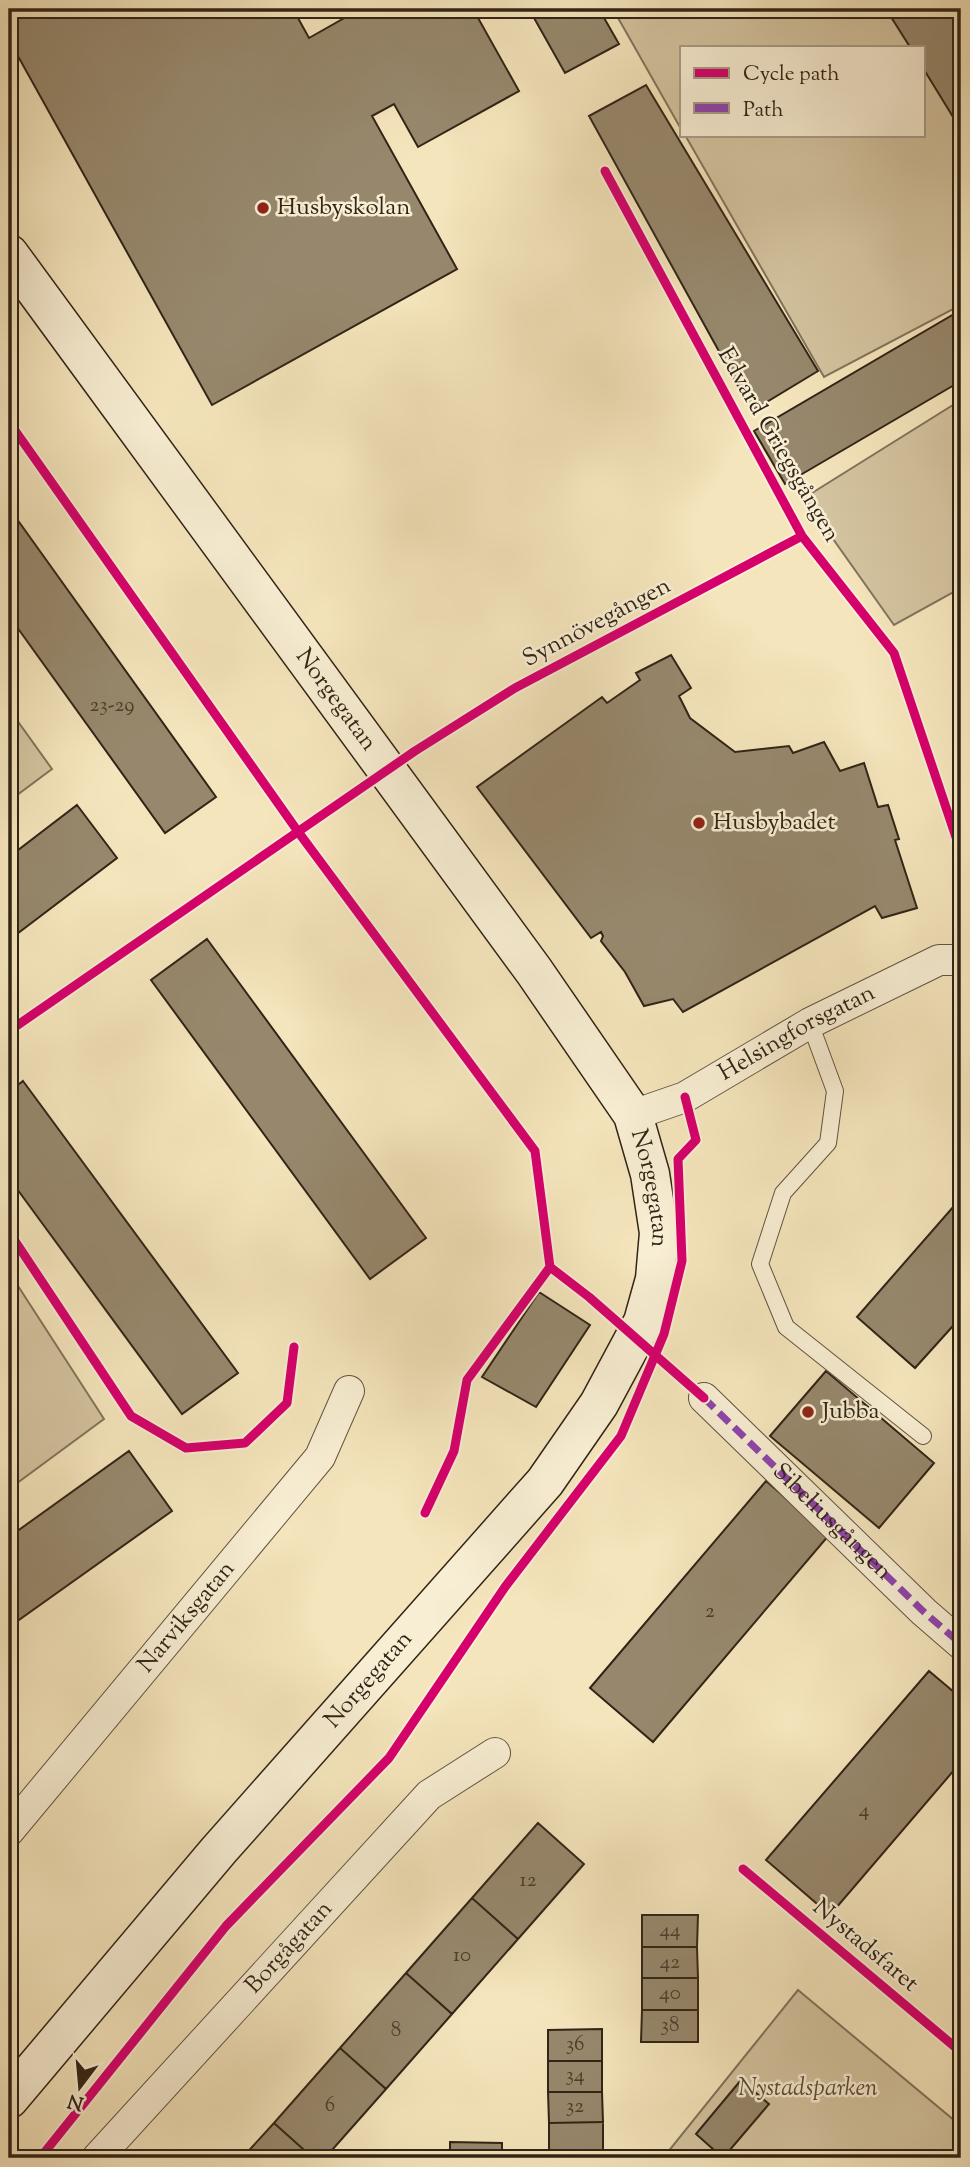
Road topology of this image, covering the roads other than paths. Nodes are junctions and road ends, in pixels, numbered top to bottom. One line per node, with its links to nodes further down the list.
1 (9, 254): 4 (street, Norgegatan)
2 (961, 960): 3 (street, Helsingforsgatan)
3 (810, 1023): 4 (street, Helsingforsgatan); 7 (lane)
4 (634, 1115): 11 (street, Norgegatan)
5 (349, 1391): 10 (street, Narviksgatan)
6 (705, 1398): 8 (street, Sibeliusgången)
7 (923, 1436)
8 (961, 1644)
9 (495, 1753): 12 (street, Borgågatan)
10 (9, 1831)
11 (9, 2099)
12 (97, 2158)

